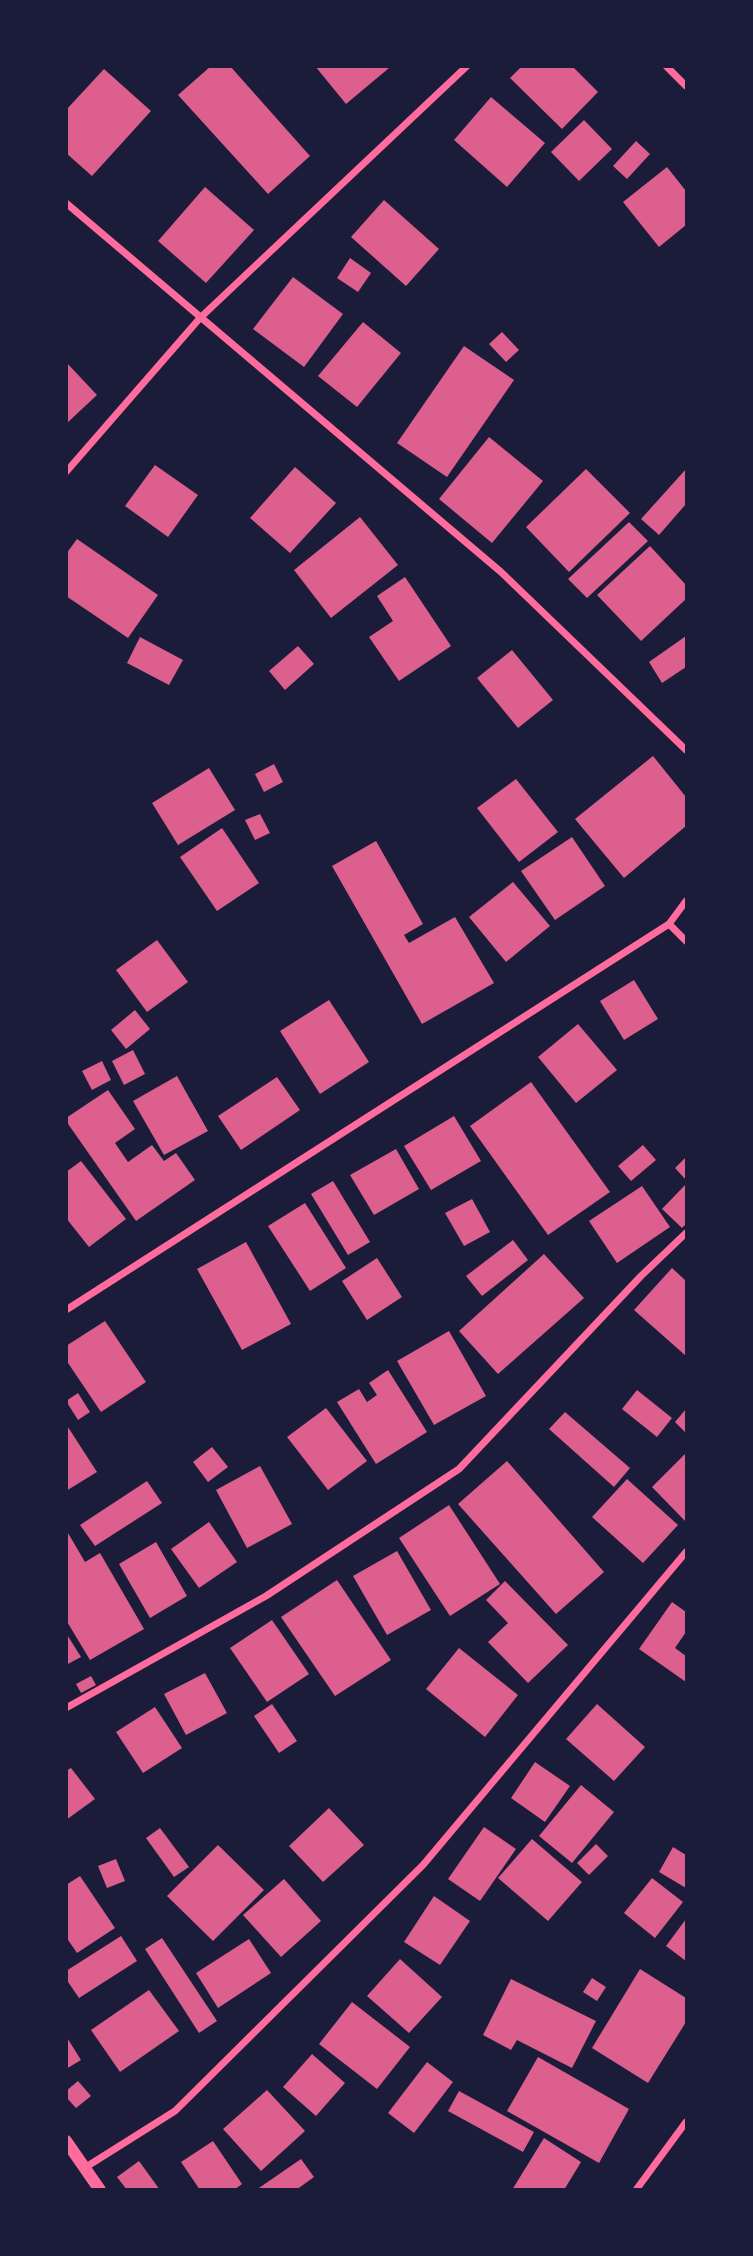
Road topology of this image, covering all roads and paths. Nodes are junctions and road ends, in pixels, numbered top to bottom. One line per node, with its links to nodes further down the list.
1 (467, 66): 5 (street)
2 (666, 66): 3 (street)
3 (687, 86)
4 (66, 203): 5 (street)
5 (201, 318): 6 (street); 7 (street)
6 (66, 472)
7 (687, 750)
8 (687, 901): 9 (street)
9 (668, 924): 10 (street); 12 (street)
10 (687, 942)
11 (687, 1233): 14 (street)
12 (66, 1310)
13 (687, 1552): 17 (street)
14 (66, 1708)
15 (687, 2122): 19 (street)
16 (66, 2141): 17 (street)
17 (86, 2167): 18 (street)
18 (100, 2189)
19 (636, 2189)

